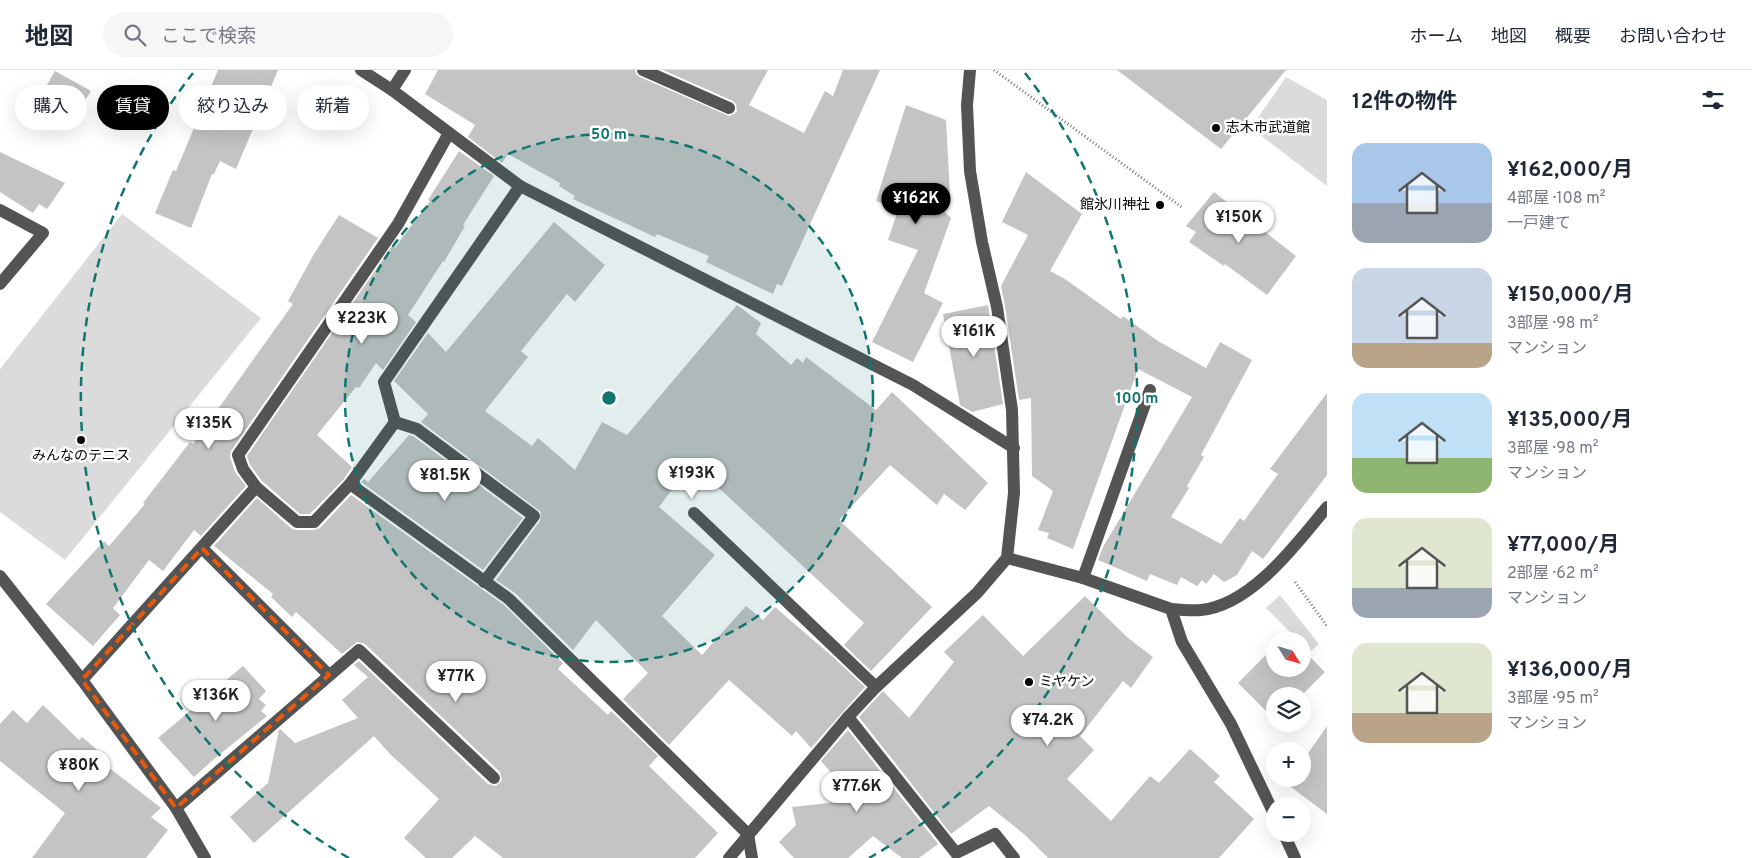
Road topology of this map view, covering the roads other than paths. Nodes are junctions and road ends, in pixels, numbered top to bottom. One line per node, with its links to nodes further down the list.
1 (361, 70): 5 (street)
2 (405, 70): 5 (street)
3 (643, 70): 6 (street)
4 (970, 70): 13 (street)
5 (392, 90): 7 (street)
6 (729, 108)
7 (449, 133): 8 (street); 15 (street)
8 (520, 186): 12 (street); 13 (street)
9 (0, 210): 10 (street)
10 (0, 284)
11 (1150, 390): 21 (street)
12 (395, 422): 14 (street); 22 (street)
13 (1014, 448): 19 (street)
14 (350, 484): 15 (street); 22 (street)
15 (256, 487): 18 (street)
16 (1327, 507): 23 (street)
17 (694, 512): 26 (street)
18 (202, 548): 24 (street); 25 (street)
19 (1007, 558): 21 (street); 26 (street)
20 (0, 576): 25 (street)
21 (1083, 578): 23 (street)
22 (484, 582): 31 (street)
23 (1171, 609): 29 (street)
24 (329, 675): 28 (street); 30 (street)
25 (82, 680): 30 (street)
26 (876, 687): 27 (street)
27 (848, 717): 31 (street); 36 (street)
28 (494, 778)
29 (1266, 797)
30 (176, 808): 33 (street)
31 (748, 834): 34 (street); 35 (street)
32 (1288, 842): 37 (street)
33 (205, 858)
34 (729, 858)
35 (752, 858)
36 (1014, 858)
37 (1295, 858)

